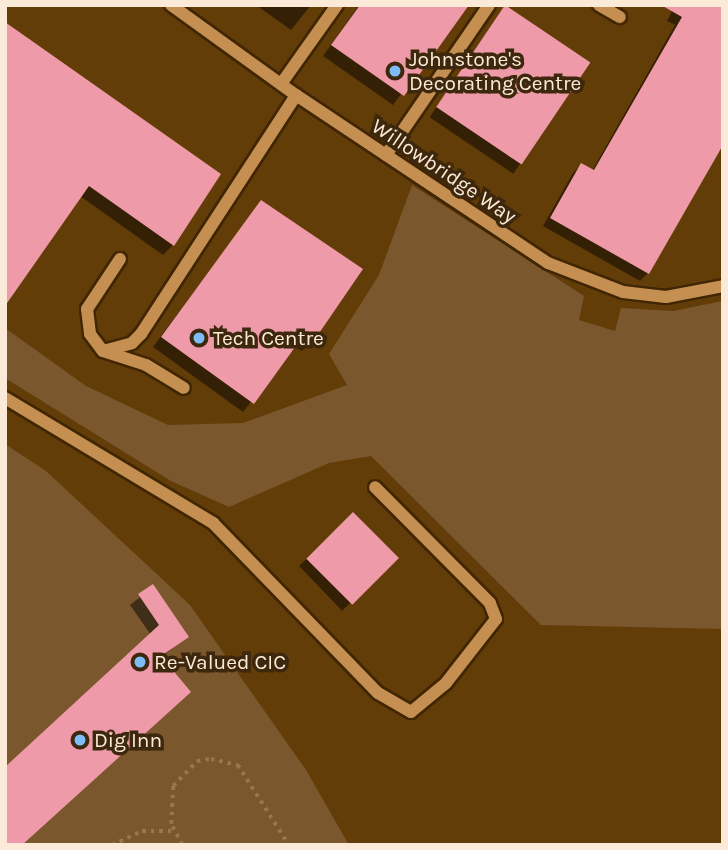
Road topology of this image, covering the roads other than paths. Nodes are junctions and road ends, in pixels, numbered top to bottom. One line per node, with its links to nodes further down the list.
1 (337, 5): 6 (street)
2 (489, 5): 8 (street)
3 (600, 5): 5 (street)
4 (173, 6): 6 (street, Willowbridge Way)
5 (620, 17)
6 (281, 84): 7 (street, Willowbridge Way)
7 (296, 95): 8 (street, Willowbridge Way); 11 (street)
8 (386, 155): 10 (street, Willowbridge Way)
9 (120, 259): 11 (street)
10 (723, 286)
11 (103, 351): 12 (street)
12 (184, 388)
13 (5, 398): 14 (street)
14 (375, 487)

